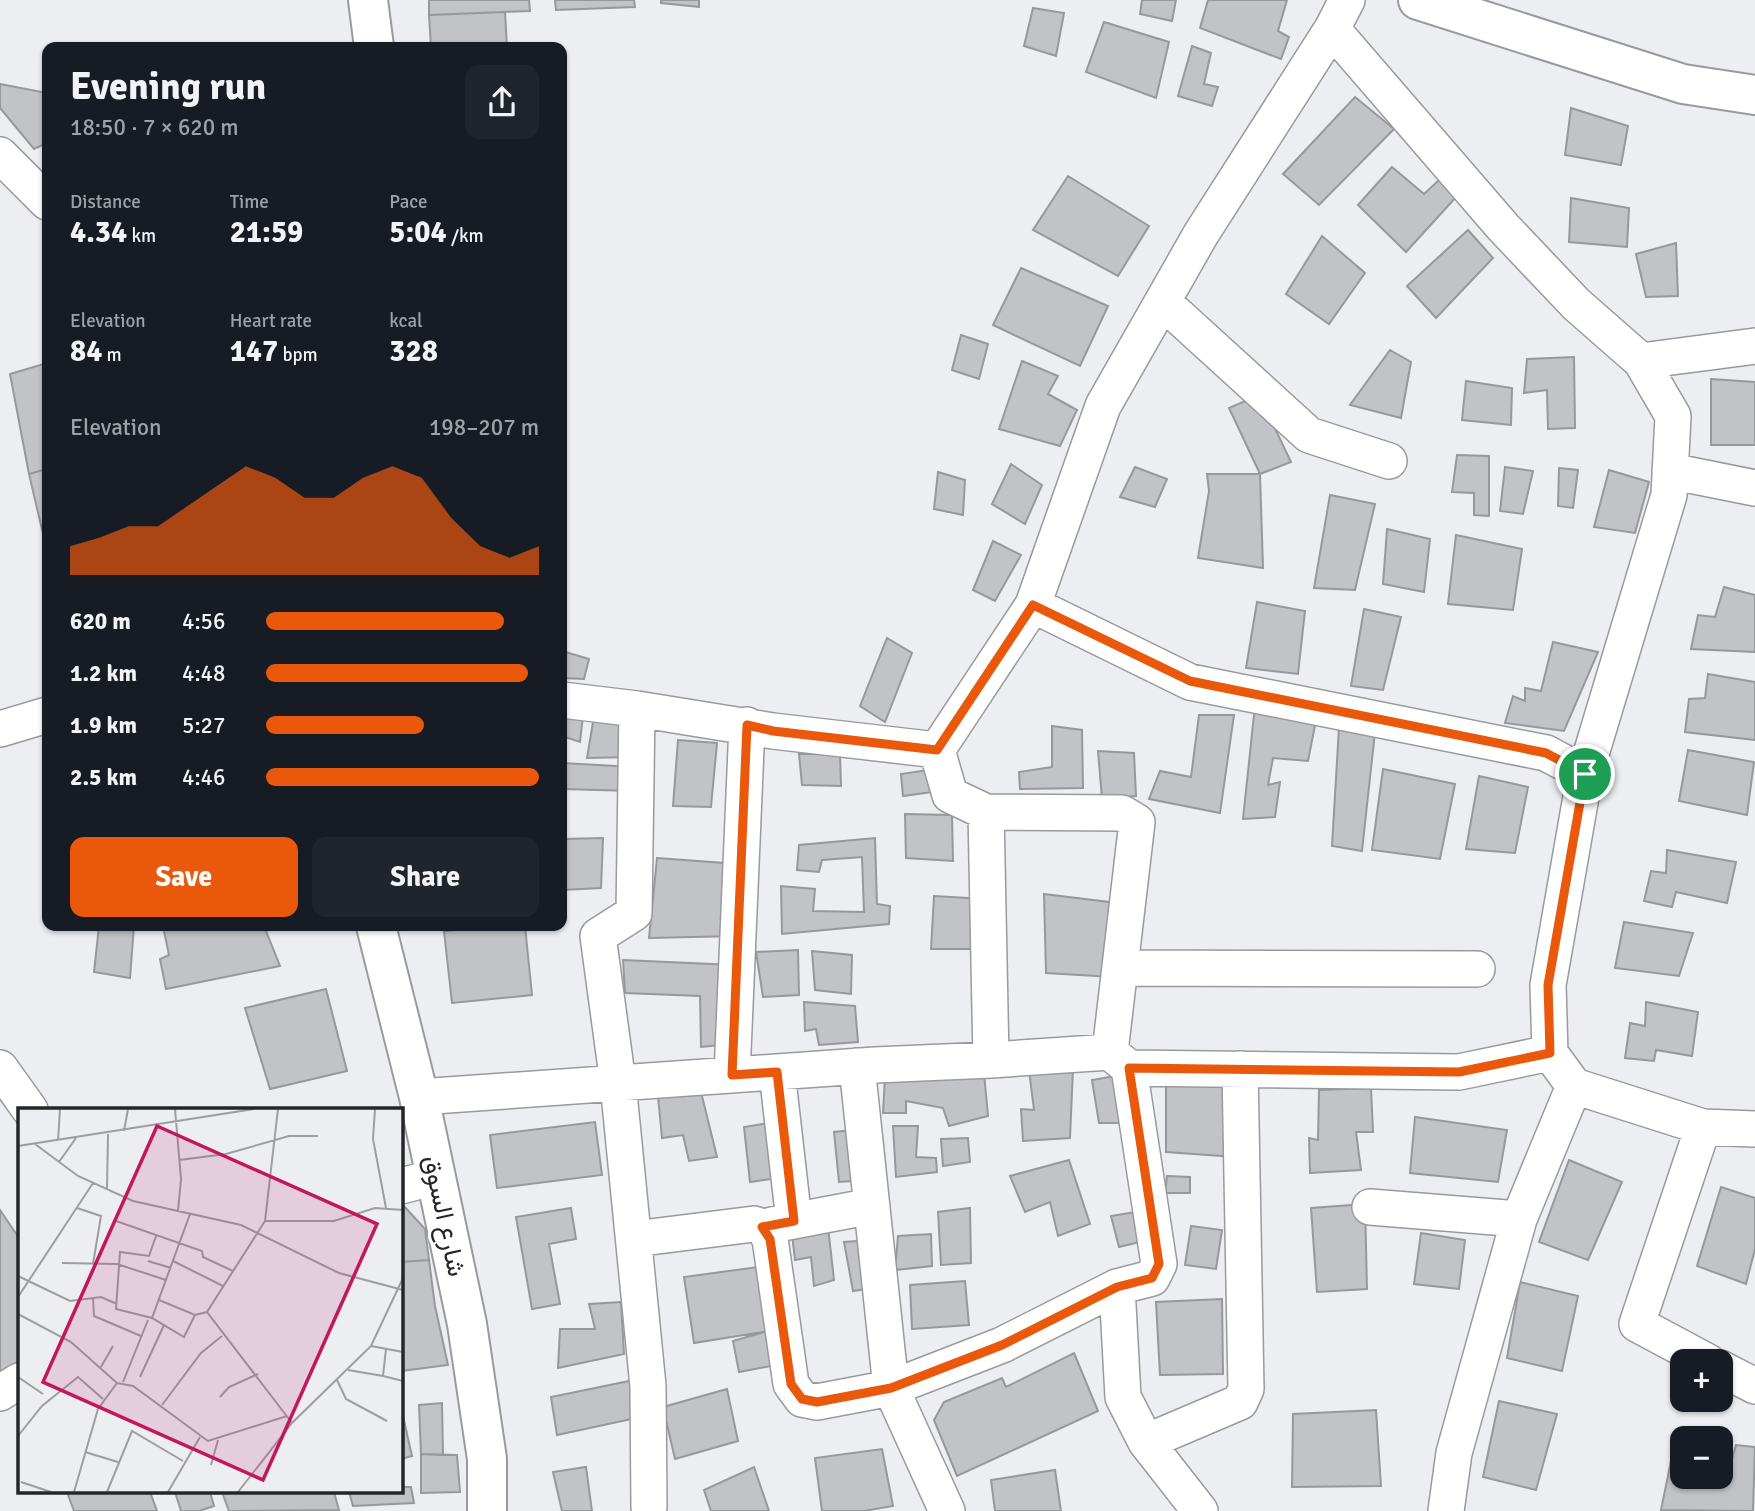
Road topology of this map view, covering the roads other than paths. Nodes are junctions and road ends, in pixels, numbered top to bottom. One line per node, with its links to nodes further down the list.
1 (369, 0): 4 (main road)
2 (1419, 0): 5 (main road)
3 (1339, 15): 8 (street); 10 (street)
4 (373, 42)
5 (1755, 95)
6 (0, 155): 7 (street)
7 (42, 197)
8 (1163, 302): 11 (street); 14 (street)
9 (1755, 346): 10 (street)
10 (1641, 361): 12 (street)
11 (1389, 461)
12 (1670, 471): 13 (street); 21 (street)
13 (1755, 488)
14 (1033, 605): 20 (street); 21 (street)
15 (567, 701): 16 (street)
16 (637, 709): 18 (street); 34 (street)
17 (42, 716): 19 (street)
18 (747, 725): 20 (street); 33 (street)
19 (0, 729)
20 (937, 750): 22 (street)
21 (1585, 774): 26 (street)
22 (986, 813): 24 (street); 27 (street)
23 (377, 931): 36 (main road, شارع السوق)
24 (1120, 968): 25 (street); 28 (street)
25 (1477, 969)
26 (1550, 1053): 31 (street); 35 (street)
27 (991, 1060): 28 (street); 29 (street)
28 (1119, 1060): 31 (street); 46 (street)
29 (857, 1066): 32 (street); 41 (street)
30 (0, 1069): 37 (street)
31 (1240, 1069): 53 (street)
32 (777, 1072): 33 (street); 44 (street)
33 (732, 1075): 34 (street)
34 (618, 1083): 36 (street); 45 (street)
35 (1574, 1086): 38 (street); 43 (street)
36 (419, 1097): 40 (main road, شارع السوق)
37 (29, 1108)
38 (1703, 1127): 39 (street); 47 (street)
39 (1755, 1129)
40 (418, 1181): 55 (main road, شارع السوق)
41 (872, 1206): 44 (street); 51 (street)
42 (1370, 1208): 43 (street)
43 (1519, 1219): 58 (street)
44 (778, 1224): 45 (street); 51 (street)
45 (634, 1239): 54 (street)
46 (1117, 1287): 51 (street); 53 (street)
47 (1684, 1349)
48 (1733, 1375): 50 (street)
49 (18, 1382): 52 (street)
50 (1755, 1386)
51 (891, 1388): 56 (street)
52 (0, 1393)
53 (1146, 1442): 57 (street)
54 (649, 1507)
55 (487, 1511)
56 (947, 1511)
57 (1200, 1511)
58 (1446, 1511)

